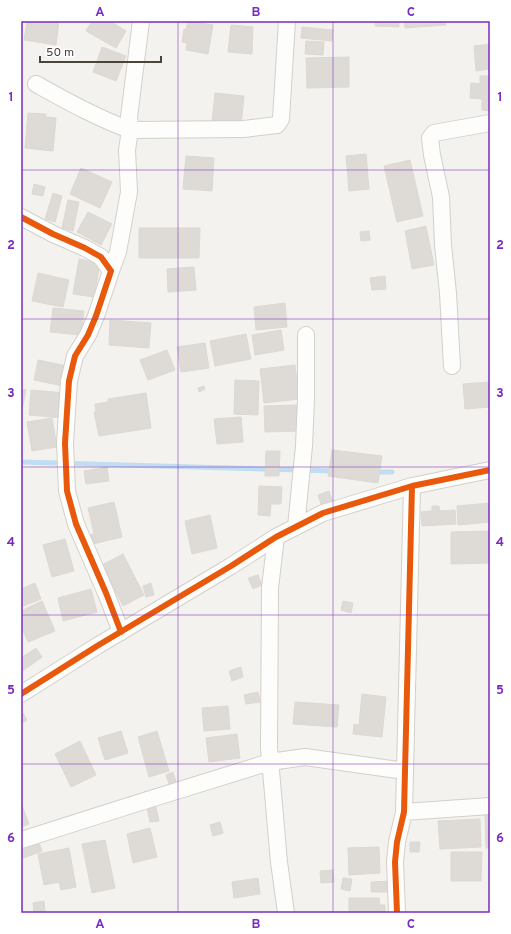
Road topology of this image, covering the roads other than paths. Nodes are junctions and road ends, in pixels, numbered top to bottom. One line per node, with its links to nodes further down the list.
1 (141, 21): 5 (street)
2 (287, 21): 5 (street)
3 (36, 84): 5 (street)
4 (490, 123): 9 (street)
5 (130, 130): 7 (street)
6 (21, 217): 7 (street)
7 (111, 271): 14 (street)
8 (306, 334): 12 (street)
9 (452, 366)
10 (490, 470): 11 (street)
11 (412, 486): 12 (street); 17 (street)
12 (296, 527): 13 (street)
13 (276, 537): 14 (street); 16 (street)
14 (121, 632): 15 (street)
15 (21, 694)
16 (270, 762): 17 (street); 20 (street); 21 (street)
17 (405, 771): 19 (street)
18 (490, 806): 19 (street)
19 (404, 812): 22 (street)
20 (21, 840)
21 (286, 913)
22 (397, 913)

